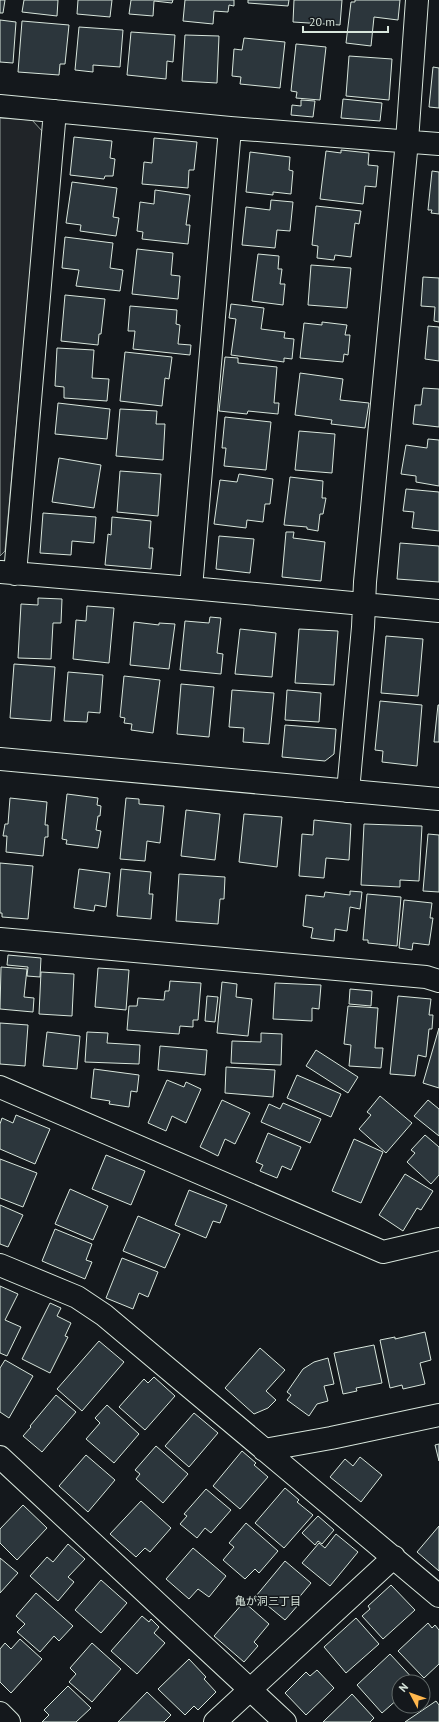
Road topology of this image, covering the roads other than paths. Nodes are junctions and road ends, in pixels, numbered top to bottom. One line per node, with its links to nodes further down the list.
1 (417, 0): 5 (street)
2 (0, 106): 3 (street)
3 (55, 111): 4 (street); 7 (street)
4 (230, 128): 5 (street); 8 (street)
5 (407, 141): 6 (street); 9 (street)
6 (439, 144)
7 (7, 573): 8 (street)
8 (191, 588): 9 (street)
9 (364, 605): 10 (street); 12 (street)
10 (439, 611)
11 (0, 760): 12 (street)
12 (348, 791): 13 (street)
13 (439, 799)
14 (0, 939): 15 (street)
15 (439, 980)
16 (0, 1088): 17 (street)
17 (439, 1239)
18 (0, 1265): 20 (street)
19 (439, 1415): 20 (street)
20 (264, 1450): 22 (street)
21 (0, 1457): 24 (street)
22 (394, 1557): 23 (street); 24 (street)
23 (439, 1596)
24 (252, 1689): 27 (street); 28 (street)
25 (0, 1713): 26 (street)
26 (9, 1722)
27 (215, 1722)
28 (285, 1722)

